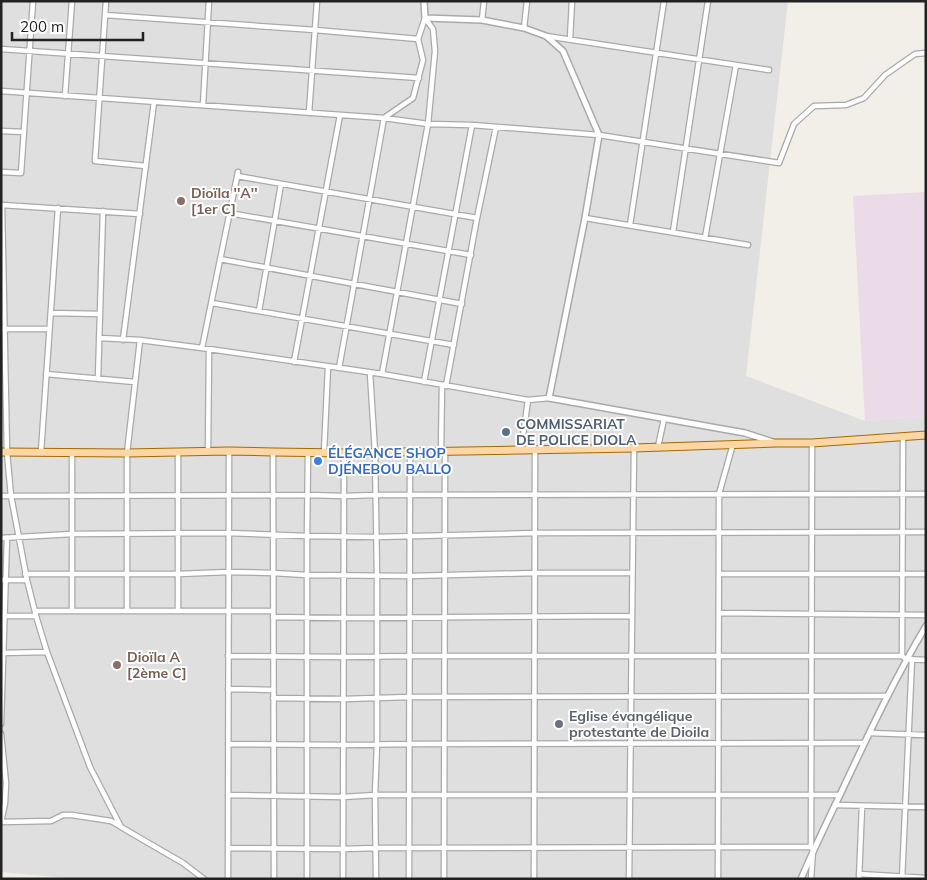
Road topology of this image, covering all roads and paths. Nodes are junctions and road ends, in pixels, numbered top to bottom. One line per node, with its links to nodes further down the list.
1 (33, 1): 22 (street)
2 (72, 1): 25 (street)
3 (106, 1): 12 (street)
4 (209, 1): 15 (street)
5 (317, 1): 17 (street)
6 (424, 1): 13 (street)
7 (484, 1): 14 (street)
8 (527, 1): 16 (street)
9 (572, 1): 20 (street)
10 (664, 1): 23 (street)
11 (708, 1): 27 (street)
12 (105, 15): 15 (street); 26 (street)
13 (425, 18): 14 (street); 19 (street); 42 (street)
14 (482, 20): 16 (street)
15 (208, 22): 17 (street); 28 (street)
16 (524, 28): 18 (street)
17 (315, 30): 19 (street); 31 (street)
18 (546, 36): 20 (street); 47 (street)
19 (418, 39): 32 (street)
20 (570, 39): 23 (street)
21 (1, 49): 22 (street)
22 (30, 51): 25 (street); 34 (street)
23 (656, 53): 27 (street); 48 (street)
24 (926, 53): 50 (street)
25 (68, 54): 26 (street); 35 (street)
26 (102, 56): 28 (street); 36 (street)
27 (699, 60): 29 (street); 49 (street)
28 (205, 63): 31 (street); 38 (street)
29 (736, 65): 30 (street); 50 (street)
30 (769, 70)
31 (312, 71): 32 (street); 39 (street)
32 (419, 78): 41 (street)
33 (1, 91): 34 (street)
34 (27, 93): 35 (street); 46 (street)
35 (66, 96): 36 (street)
36 (99, 98): 37 (street); 51 (street)
37 (154, 102): 38 (street); 51 (street)
38 (203, 105): 39 (street)
39 (309, 113): 40 (street)
40 (340, 115): 41 (street); 54 (street)
41 (384, 118): 42 (street); 55 (street)
42 (428, 124): 43 (street); 56 (street)
43 (472, 125): 44 (street); 61 (street)
44 (496, 126): 47 (street); 62 (street)
45 (1, 131): 46 (street)
46 (24, 132): 52 (street)
47 (599, 134): 48 (street); 63 (street)
48 (643, 142): 49 (street); 66 (street)
49 (686, 149): 50 (street); 68 (street)
50 (720, 154): 70 (street)
51 (146, 166): 60 (street)
52 (1, 172)
53 (281, 184): 54 (street); 59 (street); 64 (street)
54 (325, 192): 55 (street); 67 (street)
55 (369, 199): 56 (street); 69 (street)
56 (413, 207): 61 (street); 71 (street)
57 (58, 208): 58 (street); 65 (street); 85 (street)
58 (103, 211): 60 (street); 86 (street)
59 (230, 213): 64 (street); 75 (street)
60 (140, 214): 93 (street)
61 (455, 215): 62 (street); 73 (street)
62 (478, 218): 74 (street)
63 (586, 218): 66 (street); 110 (street)
64 (275, 221): 67 (street); 76 (street)
65 (2, 225): 79 (street)
66 (630, 225): 68 (street)
67 (319, 228): 69 (street); 77 (street)
68 (673, 232): 70 (street)
69 (363, 236): 71 (street); 78 (street)
70 (705, 238): 72 (street)
71 (406, 244): 73 (street); 80 (street)
72 (748, 245)
73 (448, 251): 74 (street); 81 (street)
74 (471, 255): 83 (street)
75 (220, 259): 76 (street); 82 (street)
76 (267, 268): 77 (street); 84 (street)
77 (310, 276): 78 (street); 87 (street)
78 (354, 284): 80 (street); 88 (street)
79 (2, 287): 89 (street)
80 (397, 292): 81 (street); 91 (street)
81 (439, 300): 83 (street); 95 (street)
82 (212, 303): 84 (street); 97 (street)
83 (462, 304): 96 (street)
84 (259, 311): 87 (street)
85 (51, 313): 86 (street); 90 (street)
86 (100, 314): 92 (street)
87 (302, 319): 88 (street); 99 (street)
88 (347, 326): 91 (street); 102 (street)
89 (3, 329): 90 (street); 100 (street)
90 (49, 329): 104 (street)
91 (389, 334): 95 (street); 105 (street)
92 (99, 338): 93 (street); 106 (street)
93 (123, 340): 94 (street)
94 (140, 340): 97 (street); 107 (street)
95 (432, 340): 96 (street); 108 (street)
96 (454, 345): 109 (street)
97 (202, 348): 98 (street)
98 (209, 350): 99 (street); 128 (street)
99 (294, 362): 101 (street)
100 (3, 367): 125 (street)
101 (328, 367): 102 (street); 131 (street)
102 (339, 368): 103 (street)
103 (370, 373): 105 (street); 132 (street)
104 (46, 374): 106 (street); 126 (street)
105 (382, 374): 108 (street)
106 (98, 379): 107 (street)
107 (135, 382): 134 (street)
108 (424, 382): 109 (street)
109 (444, 386): 111 (street); 124 (street)
110 (550, 398): 111 (street); 112 (street)
111 (528, 400): 121 (street)
112 (664, 419): 116 (street); 118 (street)
113 (926, 435): 114 (main road)
114 (903, 437): 115 (main road); 140 (street)
115 (812, 442): 116 (main road); 139 (street)
116 (776, 443): 117 (main road)
117 (733, 444): 118 (main road); 138 (street)
118 (658, 447): 119 (main road)
119 (634, 448): 122 (main road); 137 (street)
120 (229, 450): 128 (main road); 129 (main road); 142 (street)
121 (521, 450): 122 (main road); 124 (main road)
122 (535, 450): 136 (street)
123 (410, 451): 124 (main road); 132 (main road); 146 (street)
124 (443, 451): 147 (street)
125 (4, 452): 126 (main road); 149 (street)
126 (40, 452): 133 (main road)
127 (178, 452): 128 (main road); 134 (main road); 152 (street)
128 (208, 452)
129 (272, 452): 130 (main road); 143 (street)
130 (308, 452): 131 (main road); 144 (street)
131 (324, 452): 135 (main road)
132 (375, 452): 135 (main road); 145 (street)
133 (72, 453): 134 (main road); 150 (street)
134 (127, 453): 151 (street)
135 (344, 453): 153 (street)
136 (535, 494): 137 (street); 147 (street); 160 (street)
137 (633, 494): 138 (street); 154 (street)
138 (720, 494): 139 (street); 155 (street)
139 (812, 494): 140 (street); 156 (street)
140 (903, 494): 141 (street); 157 (street)
141 (926, 494)
142 (228, 495): 143 (street); 152 (street); 159 (street)
143 (273, 495): 144 (street); 164 (street)
144 (308, 495): 153 (street); 167 (street)
145 (376, 495): 146 (street); 153 (street); 170 (street)
146 (410, 495): 147 (street); 169 (street)
147 (445, 495): 165 (street)
148 (1, 496): 149 (street)
149 (11, 496): 150 (street); 166 (street)
150 (72, 496): 151 (street); 161 (street)
151 (127, 496): 152 (street); 162 (street)
152 (178, 496): 163 (street)
153 (344, 496): 168 (street)
154 (633, 532): 155 (street); 160 (street); 176 (street)
155 (719, 532): 156 (street); 180 (street)
156 (812, 532): 157 (street); 181 (street)
157 (902, 532): 158 (street); 182 (street)
158 (926, 532)
159 (228, 533): 163 (street); 164 (street); 173 (street)
160 (535, 533): 165 (street); 175 (street)
161 (72, 534): 162 (street); 166 (street); 177 (street)
162 (127, 534): 163 (street); 178 (street)
163 (178, 534): 179 (street)
164 (273, 535): 167 (street); 174 (street)
165 (445, 535): 169 (street); 185 (street)
166 (18, 536): 172 (street); 189 (street)
167 (307, 536): 168 (street); 184 (street)
168 (344, 536): 170 (street); 186 (street)
169 (410, 536): 170 (street); 188 (street)
170 (376, 537): 187 (street)
171 (1, 538): 172 (street)
172 (7, 538): 190 (street)
173 (228, 572): 174 (street); 179 (street); 191 (street)
174 (273, 573): 184 (street); 195 (street)
175 (535, 573): 176 (street); 185 (street); 204 (street)
176 (632, 573): 205 (street)
177 (72, 574): 178 (street); 189 (street); 192 (street)
178 (127, 574): 179 (street); 193 (street)
179 (178, 574): 194 (street)
180 (719, 574): 181 (street); 197 (street)
181 (812, 574): 182 (street); 198 (street)
182 (902, 574): 183 (street); 199 (street)
183 (926, 574)
184 (307, 575): 186 (street); 207 (street)
185 (446, 575): 188 (street); 203 (street)
186 (344, 576): 187 (street); 209 (street)
187 (377, 576): 188 (street); 208 (street)
188 (410, 576): 202 (street)
189 (26, 577): 190 (street); 196 (street)
190 (4, 580): 201 (street)
191 (228, 610): 194 (street); 195 (street); 213 (street)
192 (72, 611): 193 (street); 196 (street)
193 (127, 611): 194 (street)
194 (178, 611)
195 (273, 611): 206 (street)
196 (35, 614): 201 (street); 211 (street)
197 (719, 614): 198 (street); 220 (street)
198 (812, 614): 199 (street); 221 (street)
199 (902, 614): 200 (street); 224 (street)
200 (926, 614)
201 (3, 616): 212 (street)
202 (410, 616): 203 (street); 208 (street); 216 (street)
203 (445, 616): 204 (street); 217 (street)
204 (535, 616): 205 (street); 218 (street)
205 (632, 616): 219 (street)
206 (273, 617): 207 (street); 214 (street)
207 (308, 617): 209 (street); 215 (street)
208 (377, 617): 209 (street); 222 (street)
209 (344, 618): 223 (street)
210 (926, 626): 224 (street)
211 (47, 652): 212 (street); 274 (street)
212 (2, 653): 228 (street)
213 (228, 656): 214 (street); 226 (street)
214 (273, 656): 215 (street); 227 (street)
215 (308, 656): 223 (street); 236 (street)
216 (410, 656): 217 (street); 222 (street); 237 (street)
217 (444, 656): 218 (street); 231 (street)
218 (535, 656): 219 (street); 232 (street)
219 (632, 656): 220 (street); 233 (street)
220 (719, 656): 221 (street); 234 (street)
221 (812, 656): 224 (street); 229 (street)
222 (377, 657): 223 (street); 239 (street)
223 (344, 658): 238 (street)
224 (907, 658): 225 (street); 230 (street); 243 (street)
225 (926, 660)
226 (228, 689): 227 (street); 247 (street)
227 (273, 690): 235 (street)
228 (2, 691): 240 (street)
229 (812, 696): 230 (street); 234 (street); 245 (street)
230 (888, 696): 241 (street)
231 (444, 697): 232 (street); 237 (street); 252 (street)
232 (535, 697): 233 (street); 253 (street)
233 (631, 697): 234 (street); 254 (street)
234 (719, 697): 255 (street)
235 (273, 698): 236 (street); 248 (street)
236 (308, 698): 238 (street); 249 (street)
237 (410, 698): 239 (street); 251 (street)
238 (344, 699): 239 (street); 256 (street)
239 (377, 699): 250 (street)
240 (1, 724)
241 (870, 732): 243 (street); 246 (street)
242 (1, 734): 273 (street)
243 (909, 734): 244 (street); 271 (street)
244 (926, 735)
245 (812, 743): 246 (street); 255 (street); 261 (street)
246 (864, 743): 262 (street)
247 (228, 744): 248 (street); 257 (street)
248 (274, 744): 249 (street); 263 (street)
249 (308, 744): 256 (street); 264 (street)
250 (377, 744): 251 (street); 256 (street); 265 (street)
251 (410, 744): 252 (street); 266 (street)
252 (444, 744): 253 (street); 267 (street)
253 (535, 744): 254 (street); 258 (street)
254 (631, 744): 255 (street); 259 (street)
255 (719, 744): 260 (street)
256 (344, 745): 268 (street)
257 (228, 795): 263 (street); 276 (street)
258 (535, 795): 259 (street); 267 (street); 282 (street)
259 (630, 795): 260 (street); 283 (street)
260 (719, 795): 261 (street); 275 (street)
261 (812, 795): 262 (street); 285 (street)
262 (840, 795): 269 (street)
263 (274, 796): 264 (street); 277 (street)
264 (307, 796): 268 (street); 278 (street)
265 (375, 796): 266 (street); 268 (street); 279 (street)
266 (409, 796): 267 (street); 280 (street)
267 (444, 796): 281 (street)
268 (344, 797): 284 (street)
269 (835, 805): 270 (street); 285 (street)
270 (862, 806): 271 (street); 286 (street)
271 (906, 806): 272 (street); 287 (street)
272 (926, 808)
273 (1, 822): 274 (street)
274 (121, 827): 289 (street)
275 (718, 847): 283 (street); 285 (street); 299 (street)
276 (228, 848): 277 (street); 290 (street)
277 (274, 848): 278 (street); 291 (street)
278 (307, 848): 284 (street); 292 (street)
279 (376, 848): 280 (street); 284 (street); 294 (street)
280 (409, 848): 281 (street); 295 (street)
281 (444, 848): 282 (street); 296 (street)
282 (534, 848): 283 (street); 297 (street)
283 (630, 848): 298 (street)
284 (343, 849): 293 (street)
285 (812, 849): 300 (street); 301 (street)
286 (859, 876): 287 (street)
287 (902, 878): 288 (street)
288 (926, 878)
289 (204, 879)
290 (228, 879)
291 (274, 879)
292 (307, 879)
293 (343, 879)
294 (376, 879)
295 (409, 879)
296 (444, 879)
297 (534, 879)
298 (629, 879)
299 (718, 879)
300 (801, 879)
301 (811, 879)

